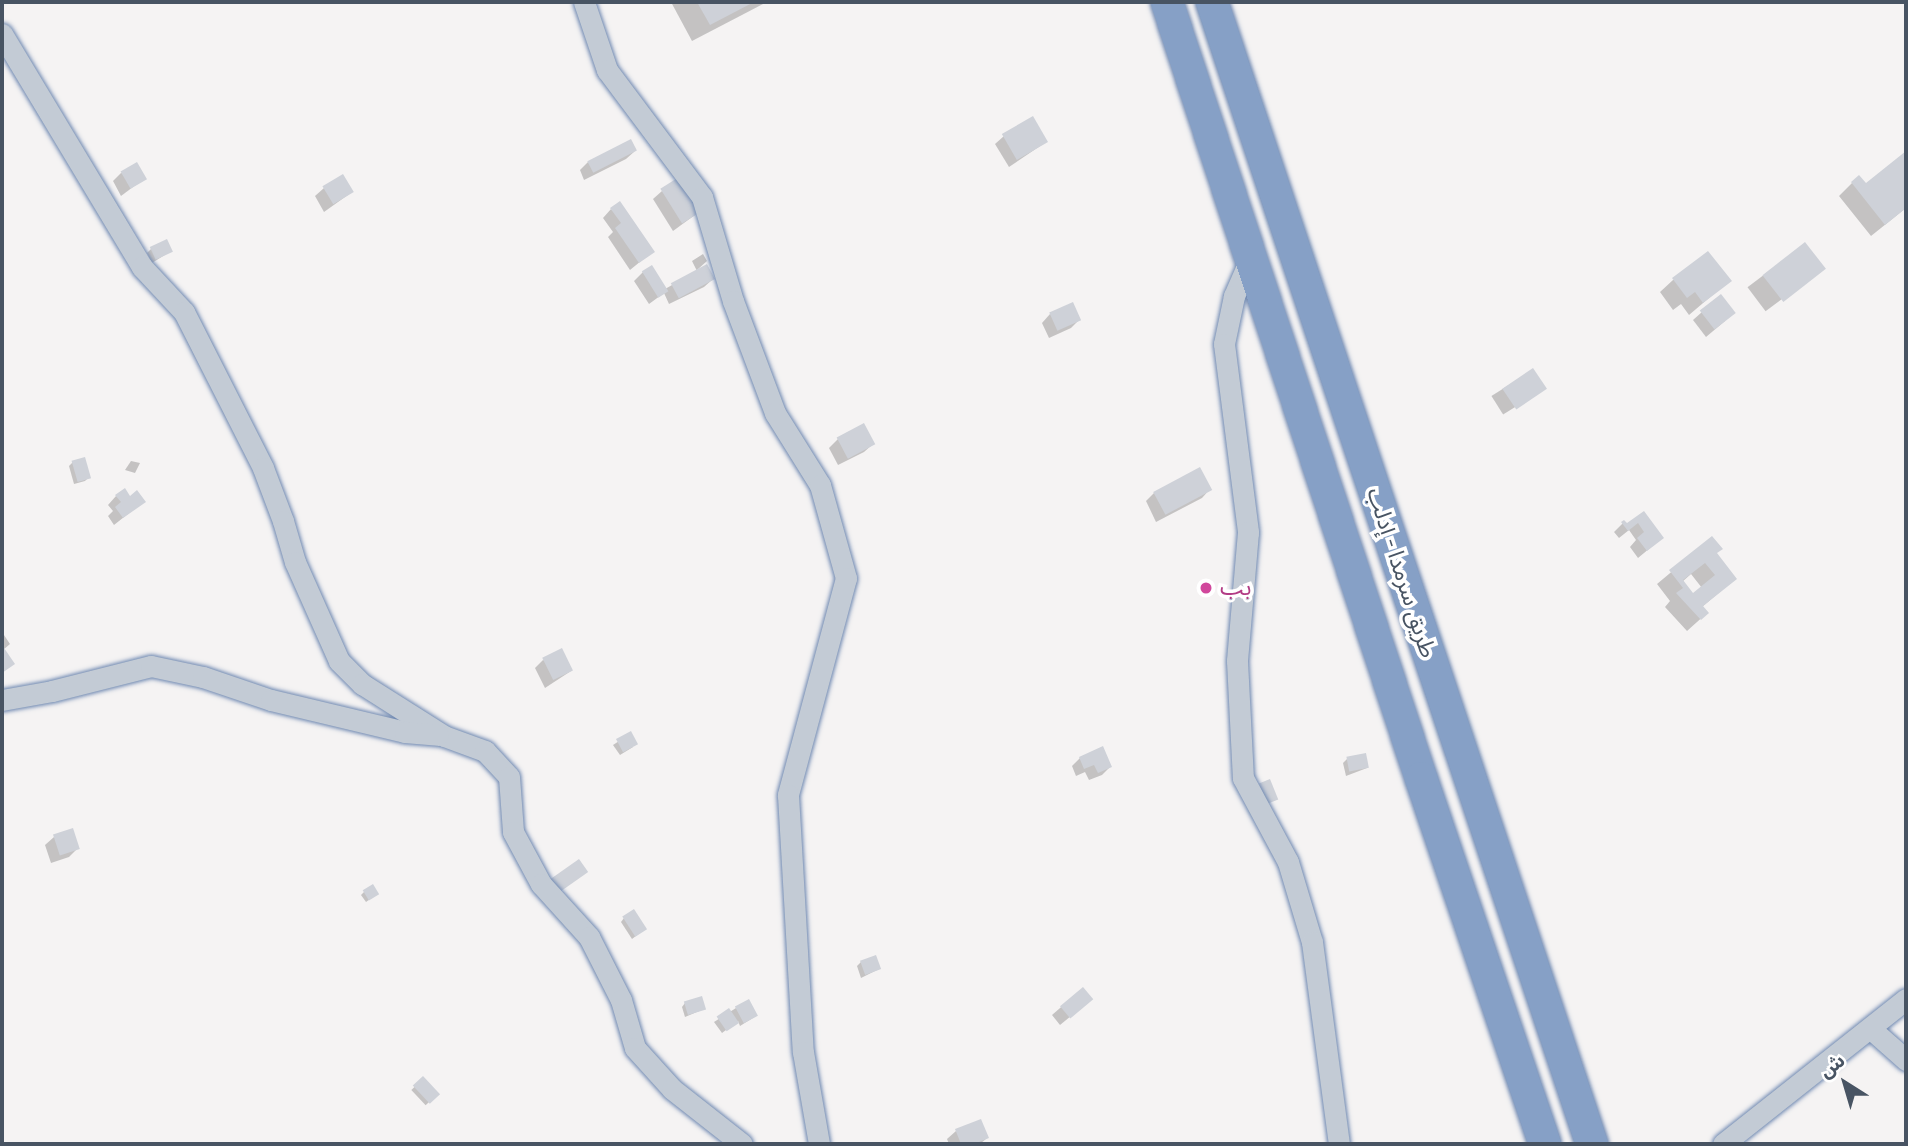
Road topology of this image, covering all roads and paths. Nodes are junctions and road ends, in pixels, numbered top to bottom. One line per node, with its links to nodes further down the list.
1 (584, 2): 14 (street)
2 (1167, 2): 5 (highway, طريق سرمدا - إدلب)
3 (1212, 2): 8 (highway, طريق سرمدا - إدلب)
4 (2, 34): 7 (street)
5 (1251, 257): 9 (highway, طريق سرمدا - إدلب); 15 (street)
6 (2, 700): 7 (street)
7 (444, 736): 13 (street)
8 (1463, 761): 9 (highway); 17 (highway, طريق سرمدا - إدلب)
9 (1421, 778): 16 (highway, طريق سرمدا - إدلب)
10 (1906, 999): 11 (street)
11 (1871, 1029): 12 (street); 18 (street)
12 (1906, 1060)
13 (741, 1144)
14 (818, 1144)
15 (1339, 1144)
16 (1545, 1144)
17 (1592, 1144)
18 (1723, 1144)

